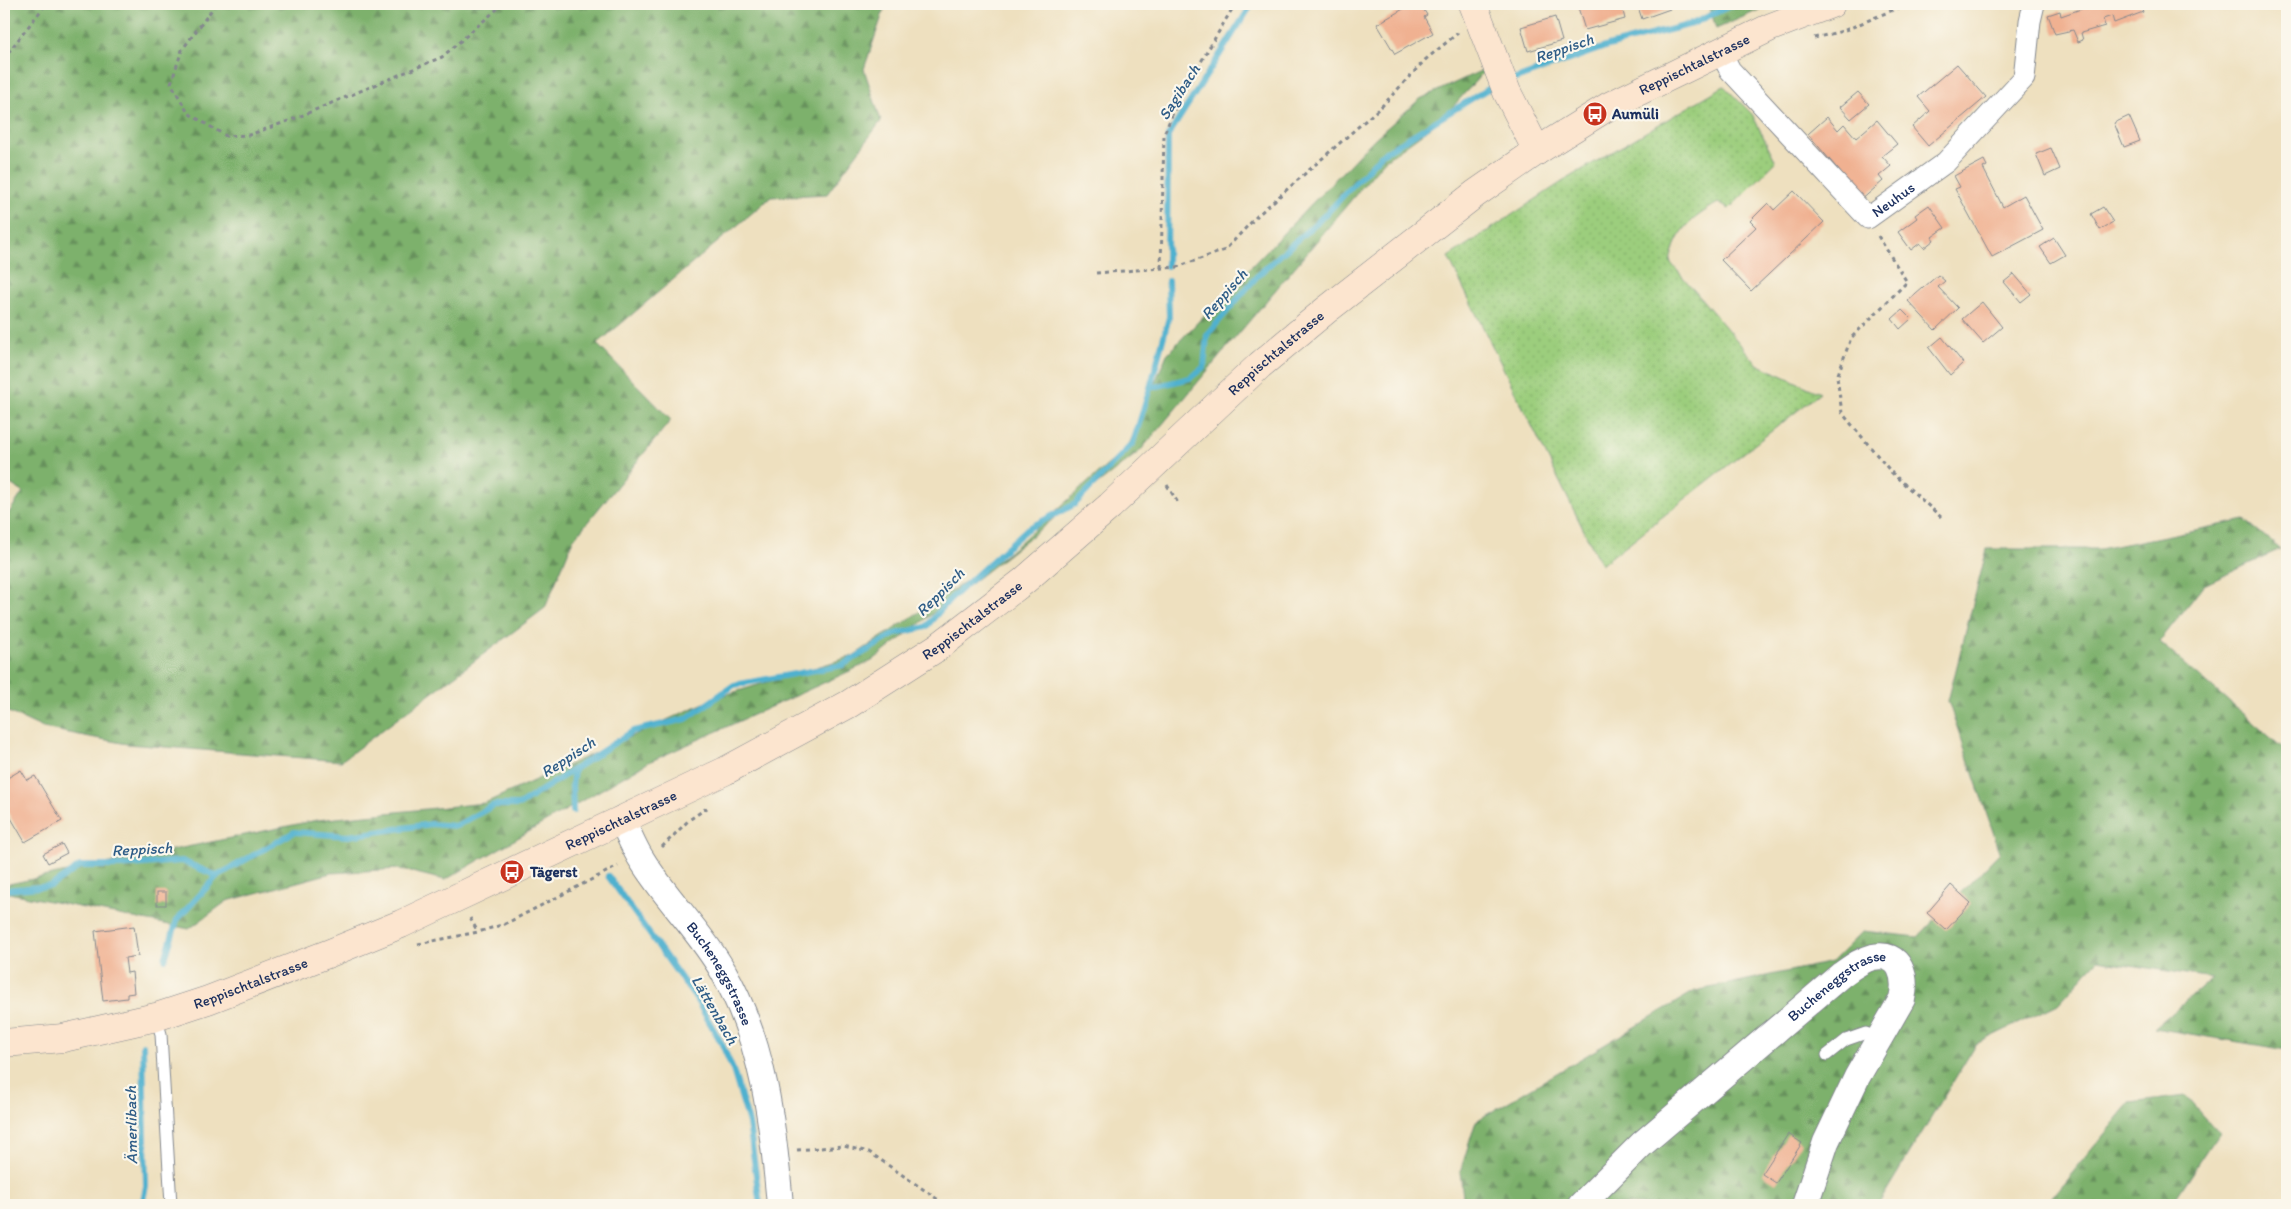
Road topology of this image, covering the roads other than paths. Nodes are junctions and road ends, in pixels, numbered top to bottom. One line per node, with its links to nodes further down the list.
1 (1831, 4): 4 (main road, Reppischtalstrasse)
2 (2034, 4): 4 (street, Neuhus)
3 (1476, 10): 5 (main road)
4 (1720, 51): 5 (main road, Reppischtalstrasse)
5 (1537, 151): 6 (main road, Reppischtalstrasse)
6 (622, 819): 7 (main road, Reppischtalstrasse); 12 (street, Bucheneggstrasse)
7 (156, 1017): 9 (main road, Reppischtalstrasse); 11 (lane)
8 (1880, 1039): 10 (lane); 13 (street, Bucheneggstrasse); 14 (street, Bucheneggstrasse)
9 (4, 1043)
10 (1827, 1055)
11 (171, 1205)
12 (780, 1205)
13 (1581, 1205)
14 (1805, 1205)

